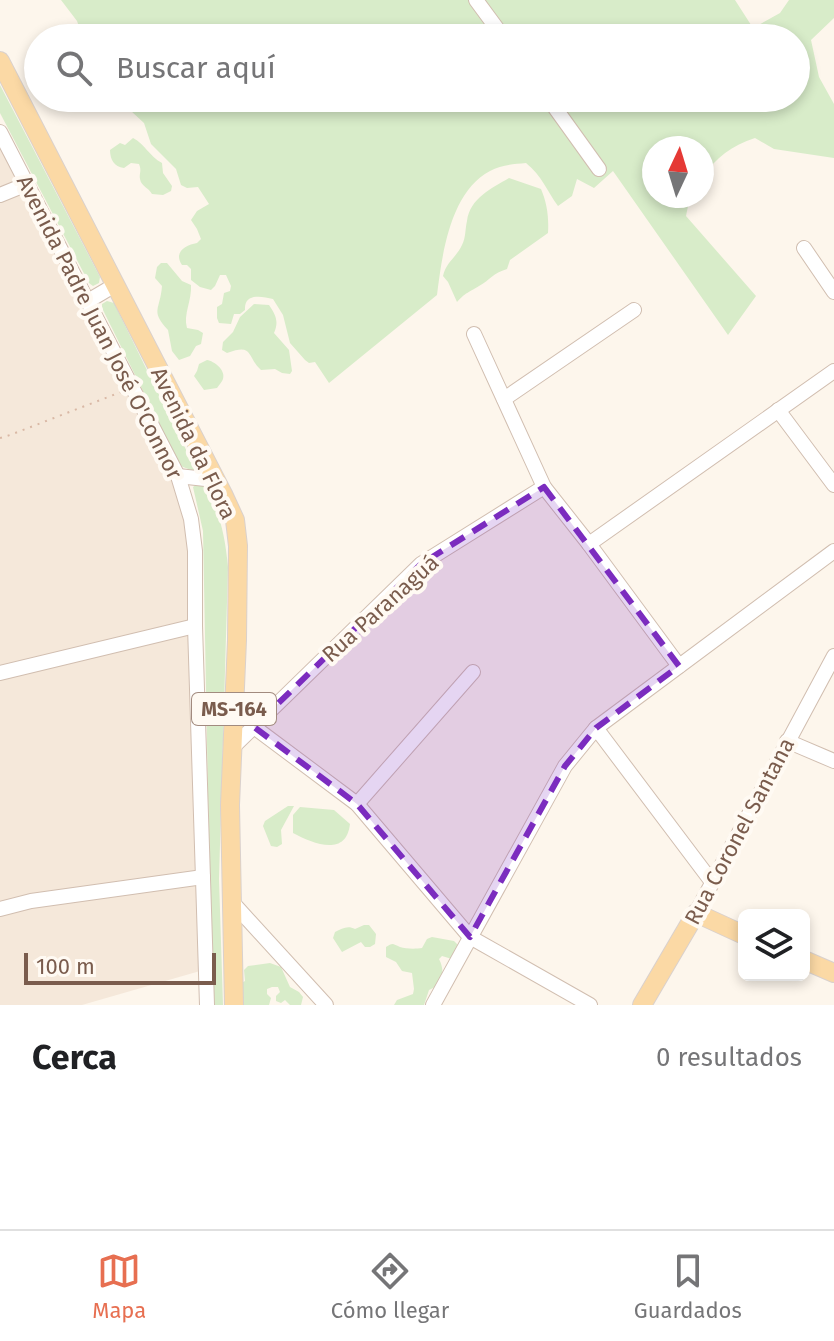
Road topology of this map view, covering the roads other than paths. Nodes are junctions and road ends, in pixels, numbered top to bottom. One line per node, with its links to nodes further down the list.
1 (476, 0): 2 (street)
2 (494, 24)
3 (0, 61): 4 (main road, Avenida da Flora / MS-164)
4 (24, 108)
5 (26, 112): 12 (main road, Avenida da Flora / MS-164)
6 (558, 112): 8 (street)
7 (0, 132): 9 (street, Avenida Padre Juan José O'Connor)
8 (599, 169)
9 (27, 184): 10 (street); 14 (street, Avenida Padre Juan José O'Connor)
10 (0, 195)
11 (804, 248): 13 (street)
12 (115, 285): 14 (street); 21 (main road, Avenida da Flora / MS-164)
13 (834, 292)
14 (88, 301): 20 (street, Avenida Padre Juan José O'Connor)
15 (634, 310): 18 (street)
16 (474, 334): 18 (street)
17 (834, 371): 19 (street)
18 (504, 399): 23 (street)
19 (778, 410): 22 (street); 24 (street)
20 (178, 476): 21 (street); 26 (street, Avenida Padre Juan José O'Connor)
21 (215, 480): 34 (main road, Avenida da Flora / MS-164)
22 (834, 485)
23 (544, 487): 24 (street); 31 (street, Rua Paranaguá)
24 (589, 544): 28 (street)
25 (834, 551): 28 (street)
26 (195, 626): 30 (street); 37 (street, Avenida Padre Juan José O'Connor)
27 (834, 656): 33 (street, Rua Coronel Santana)
28 (679, 666): 32 (street)
29 (473, 672): 36 (street)
30 (0, 673)
31 (254, 727): 34 (street, Rua Paranaguá); 36 (street)
32 (596, 728): 38 (street); 43 (street)
33 (787, 741): 35 (street); 38 (street, Rua Coronel Santana)
34 (232, 748): 39 (main road, Avenida da Flora / MS-164)
35 (834, 761)
36 (357, 804): 43 (street)
37 (203, 877): 40 (street); 47 (street, Avenida Padre Juan José O'Connor)
38 (712, 882): 41 (street, Rua Coronel Santana)
39 (232, 902): 48 (main road, Avenida da Flora / MS-164); 49 (street)
40 (0, 909)
41 (696, 913): 42 (main road); 46 (main road, Rua Coronel Santana)
42 (738, 932)
43 (470, 937): 50 (street); 51 (street)
44 (810, 963): 45 (main road)
45 (834, 973)
46 (647, 1002)
47 (207, 1005)
48 (234, 1005)
49 (326, 1005)
50 (433, 1005)
51 (590, 1005)

